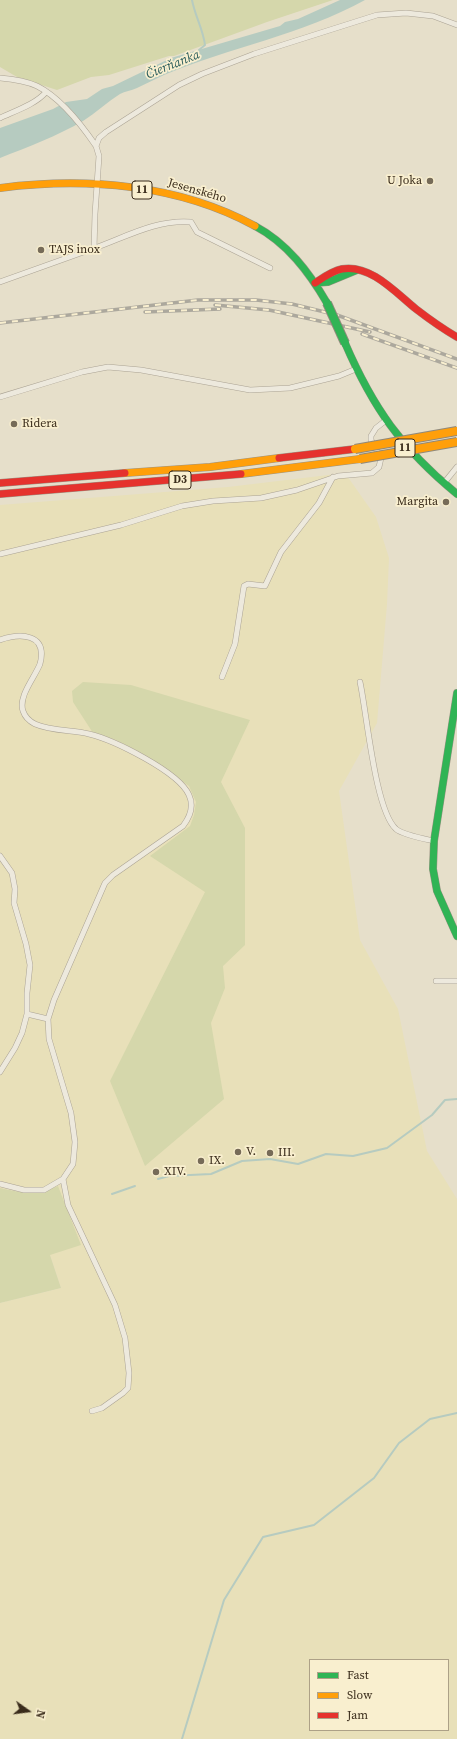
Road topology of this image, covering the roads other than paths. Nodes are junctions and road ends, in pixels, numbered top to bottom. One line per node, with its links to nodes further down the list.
1 (457, 25): 5 (street)
2 (0, 78): 3 (street)
3 (46, 92): 4 (street); 5 (street)
4 (0, 118)
5 (96, 146): 6 (street)
6 (98, 183): 7 (main road, Jesenského / 11); 8 (street); 11 (main road, Jesenského / 11)
7 (0, 188)
8 (94, 249): 9 (street); 10 (street)
9 (270, 268)
10 (0, 282)
11 (315, 282): 12 (main road); 13 (main road, 11, bridge)
12 (457, 337)
13 (356, 369): 14 (street); 15 (main road, 11)
14 (0, 397)
15 (385, 421): 19 (street); 21 (main road, 11)
16 (457, 431): 20 (main road, D3, bridge)
17 (457, 442): 22 (main road, D3, bridge)
18 (457, 467): 21 (street)
19 (332, 477): 24 (street); 26 (street)
20 (0, 483)
21 (444, 483): 23 (main road, 11)
22 (0, 494)
23 (457, 494)
24 (0, 554)
25 (0, 640): 35 (street)
26 (222, 677)
27 (360, 682): 29 (street)
28 (457, 693): 29 (main road)
29 (434, 841): 31 (main road)
30 (0, 856): 34 (street)
31 (457, 936)
32 (436, 981): 33 (street)
33 (457, 981)
34 (27, 1014): 35 (street); 36 (street)
35 (48, 1019): 37 (street)
36 (0, 1072)
37 (63, 1179): 38 (street); 39 (street)
38 (0, 1184)
39 (92, 1411)

